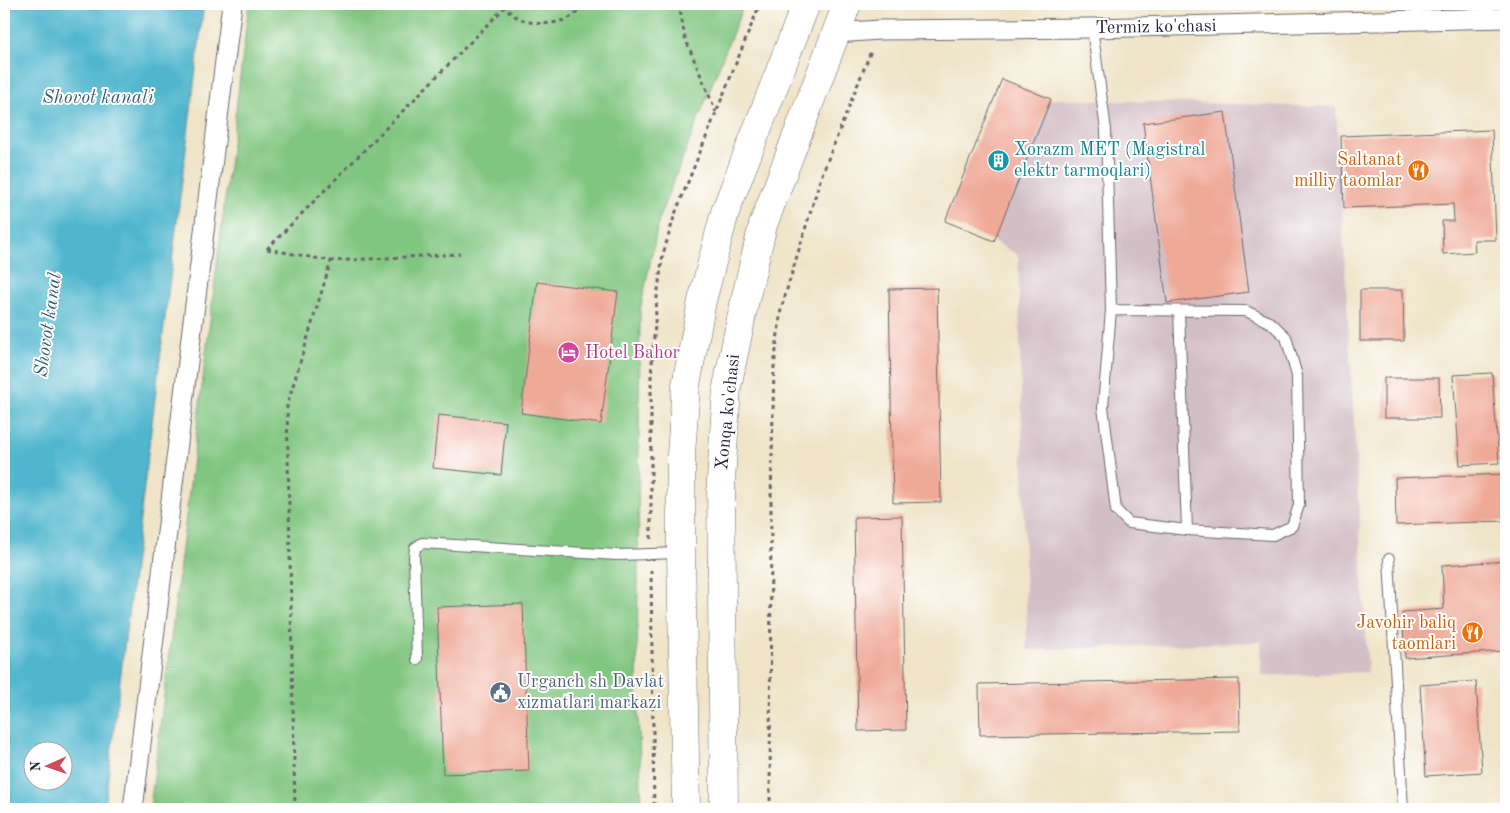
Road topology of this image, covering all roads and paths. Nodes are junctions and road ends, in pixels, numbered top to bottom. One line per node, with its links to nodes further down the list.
1 (232, 4): 20 (street)
2 (586, 4): 6 (path)
3 (679, 4): 11 (path)
4 (806, 4): 17 (main road)
5 (848, 4): 10 (main road, Xonqa ko'chasi)
6 (504, 6): 13 (path)
7 (1506, 18): 8 (street, Termiz ko'chasi)
8 (1092, 28): 9 (street, Termiz ko'chasi); 14 (lane)
9 (879, 30): 10 (street, Termiz ko'chasi); 24 (path)
10 (836, 33): 23 (main road, Xonqa ko'chasi)
11 (716, 112)
12 (460, 254): 13 (path)
13 (330, 262): 21 (path)
14 (1112, 310): 15 (lane); 16 (lane)
15 (1179, 311): 16 (lane); 16 (lane)
16 (1187, 530)
17 (681, 553): 19 (lane); 22 (main road)
18 (1389, 559): 25 (lane)
19 (417, 660)
20 (133, 809)
21 (295, 809)
22 (686, 809)
23 (724, 809)
24 (770, 809)
25 (1402, 809)

